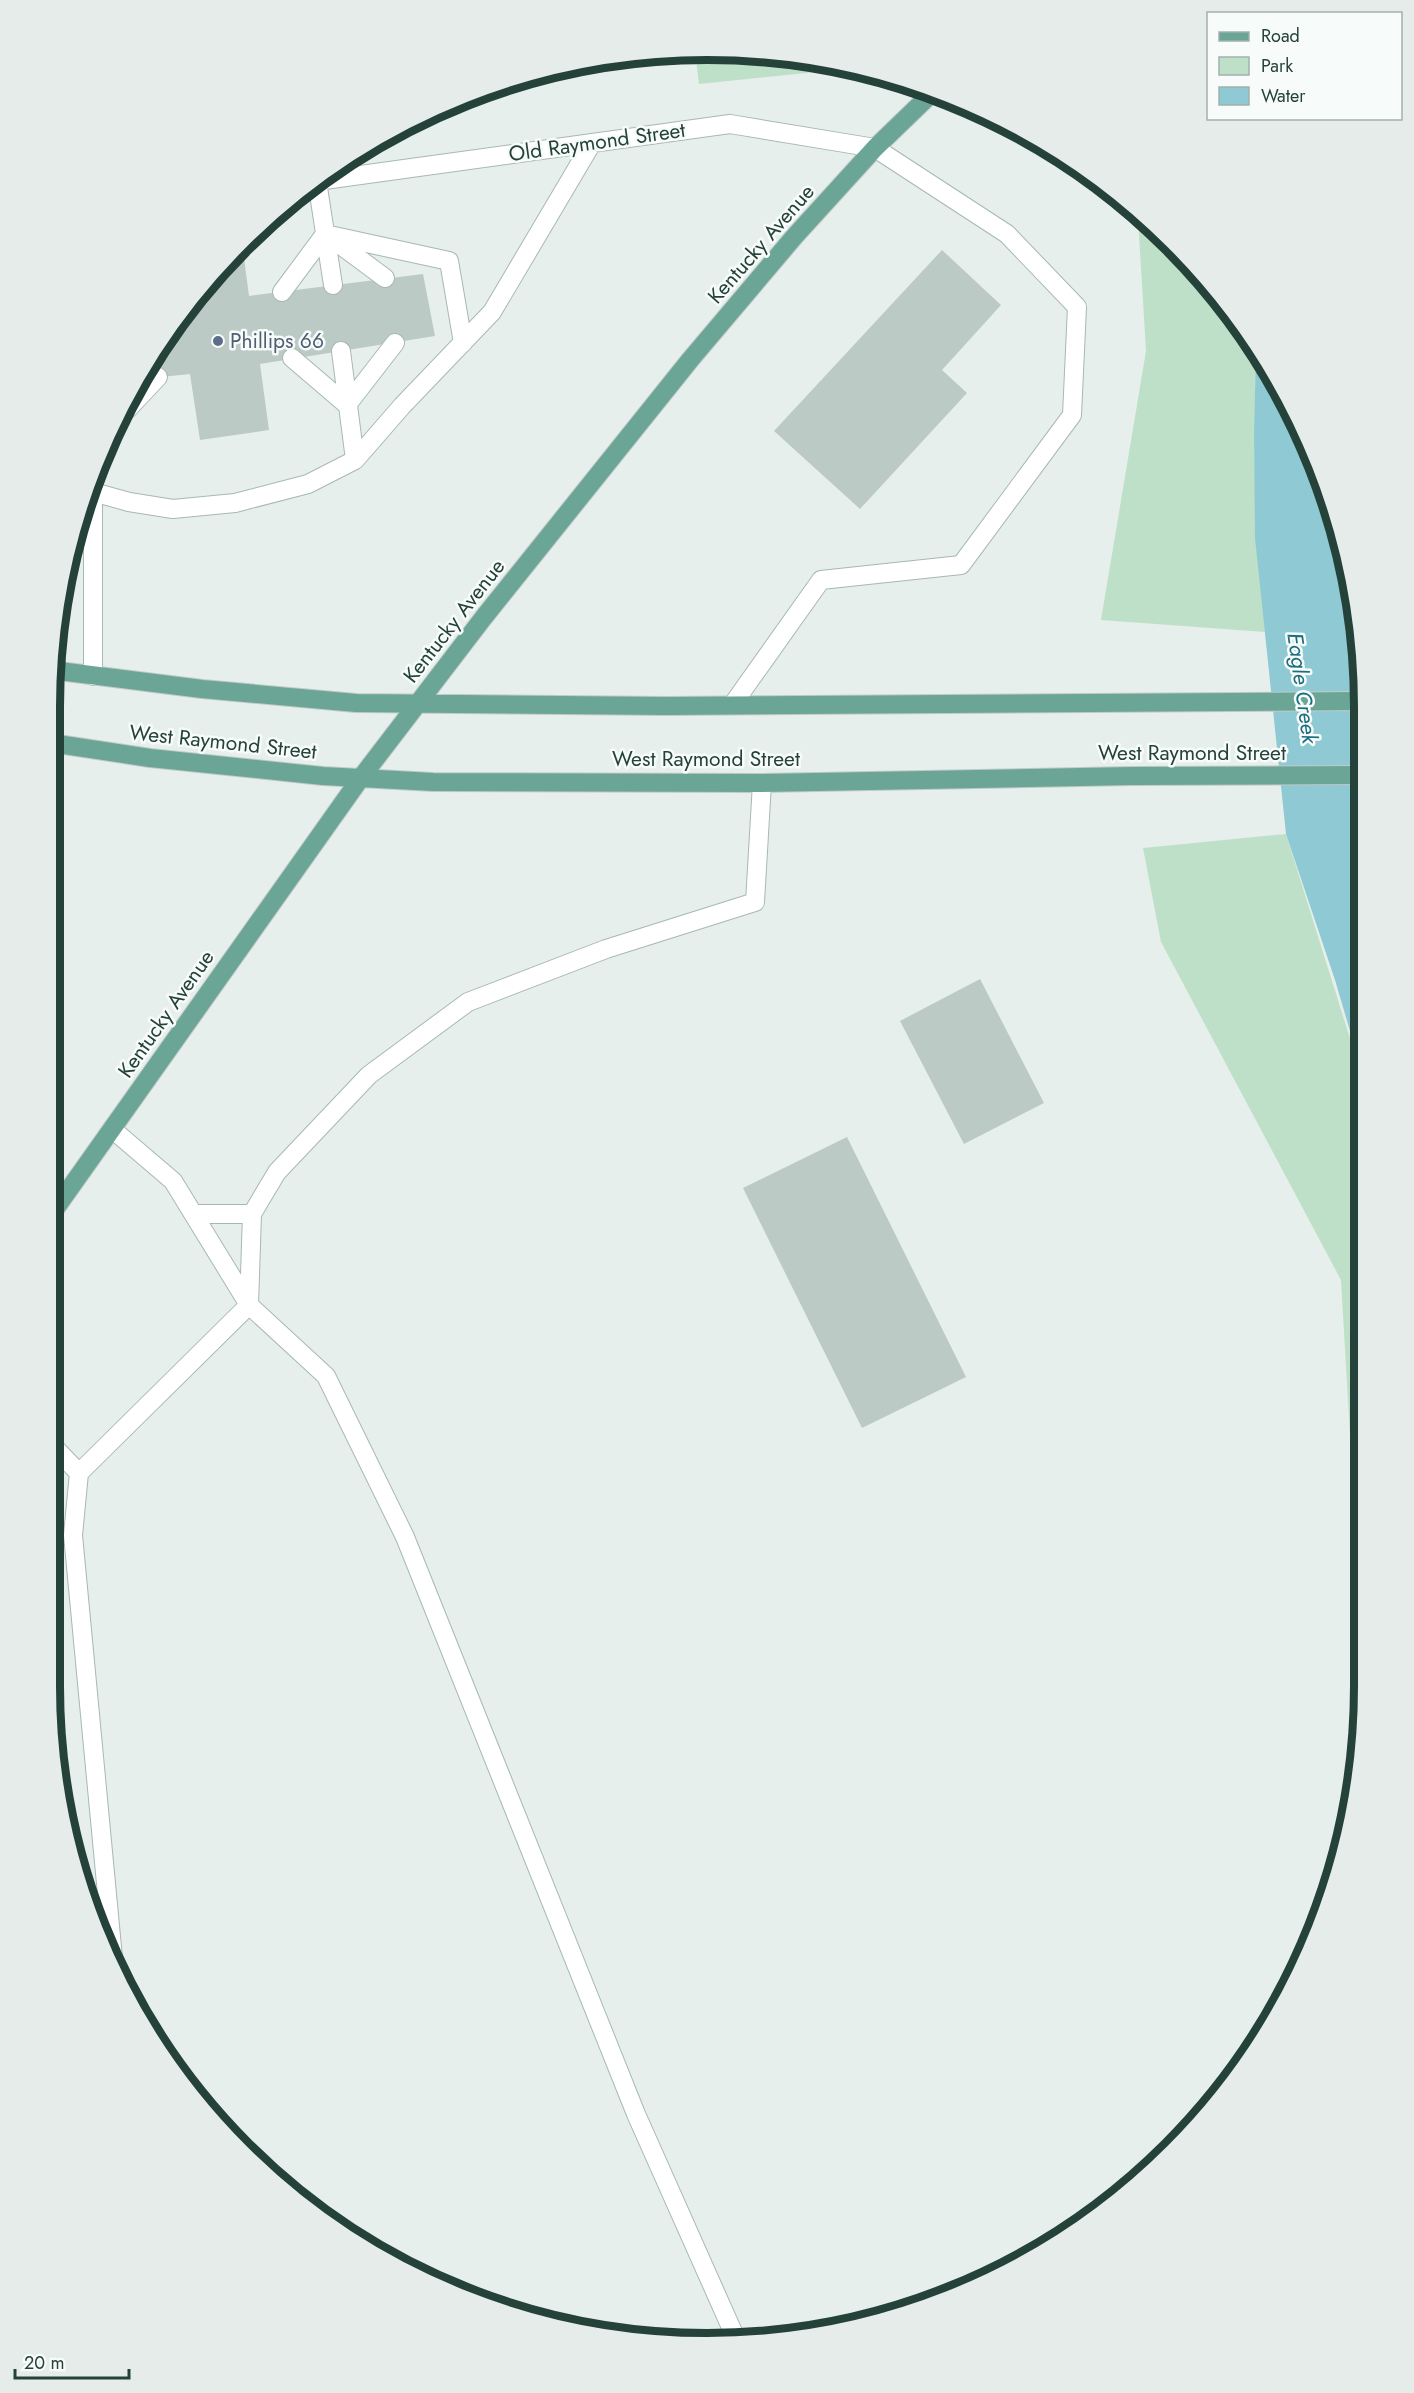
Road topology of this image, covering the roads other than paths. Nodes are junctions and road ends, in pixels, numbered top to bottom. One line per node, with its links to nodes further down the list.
1 (926, 98): 3 (main road, Kentucky Avenue)
2 (592, 142): 3 (lane, Old Raymond Street); 4 (lane, Old Raymond Street); 11 (lane)
3 (875, 148): 23 (main road, Kentucky Avenue); 24 (lane)
4 (335, 178)
5 (318, 190): 6 (lane)
6 (325, 234): 7 (lane); 8 (lane); 9 (lane); 11 (lane)
7 (385, 278)
8 (333, 285)
9 (282, 292)
10 (395, 342): 16 (lane)
11 (463, 343): 17 (lane)
12 (341, 351): 16 (lane)
13 (292, 358): 16 (lane)
14 (158, 377): 15 (lane)
15 (140, 396)
16 (347, 405): 17 (lane)
17 (355, 460): 18 (lane)
18 (98, 490)
19 (91, 508): 21 (lane)
20 (61, 671): 21 (main road)
21 (93, 676): 23 (main road)
22 (1354, 701): 24 (main road)
23 (418, 704): 24 (main road); 27 (main road, Kentucky Avenue)
24 (733, 704)
25 (60, 744): 27 (main road, West Raymond Street)
26 (1354, 774): 28 (main road, West Raymond Street)
27 (360, 779): 28 (main road, West Raymond Street); 29 (main road, Kentucky Avenue)
28 (762, 783): 32 (lane)
29 (112, 1129): 30 (main road, Kentucky Avenue); 31 (lane)
30 (60, 1202)
31 (194, 1214): 32 (lane); 33 (lane)
32 (252, 1214): 33 (lane)
33 (249, 1305): 35 (lane); 37 (lane)
34 (60, 1453): 35 (lane)
35 (79, 1473): 36 (lane)
36 (111, 1939)
37 (733, 2332)

